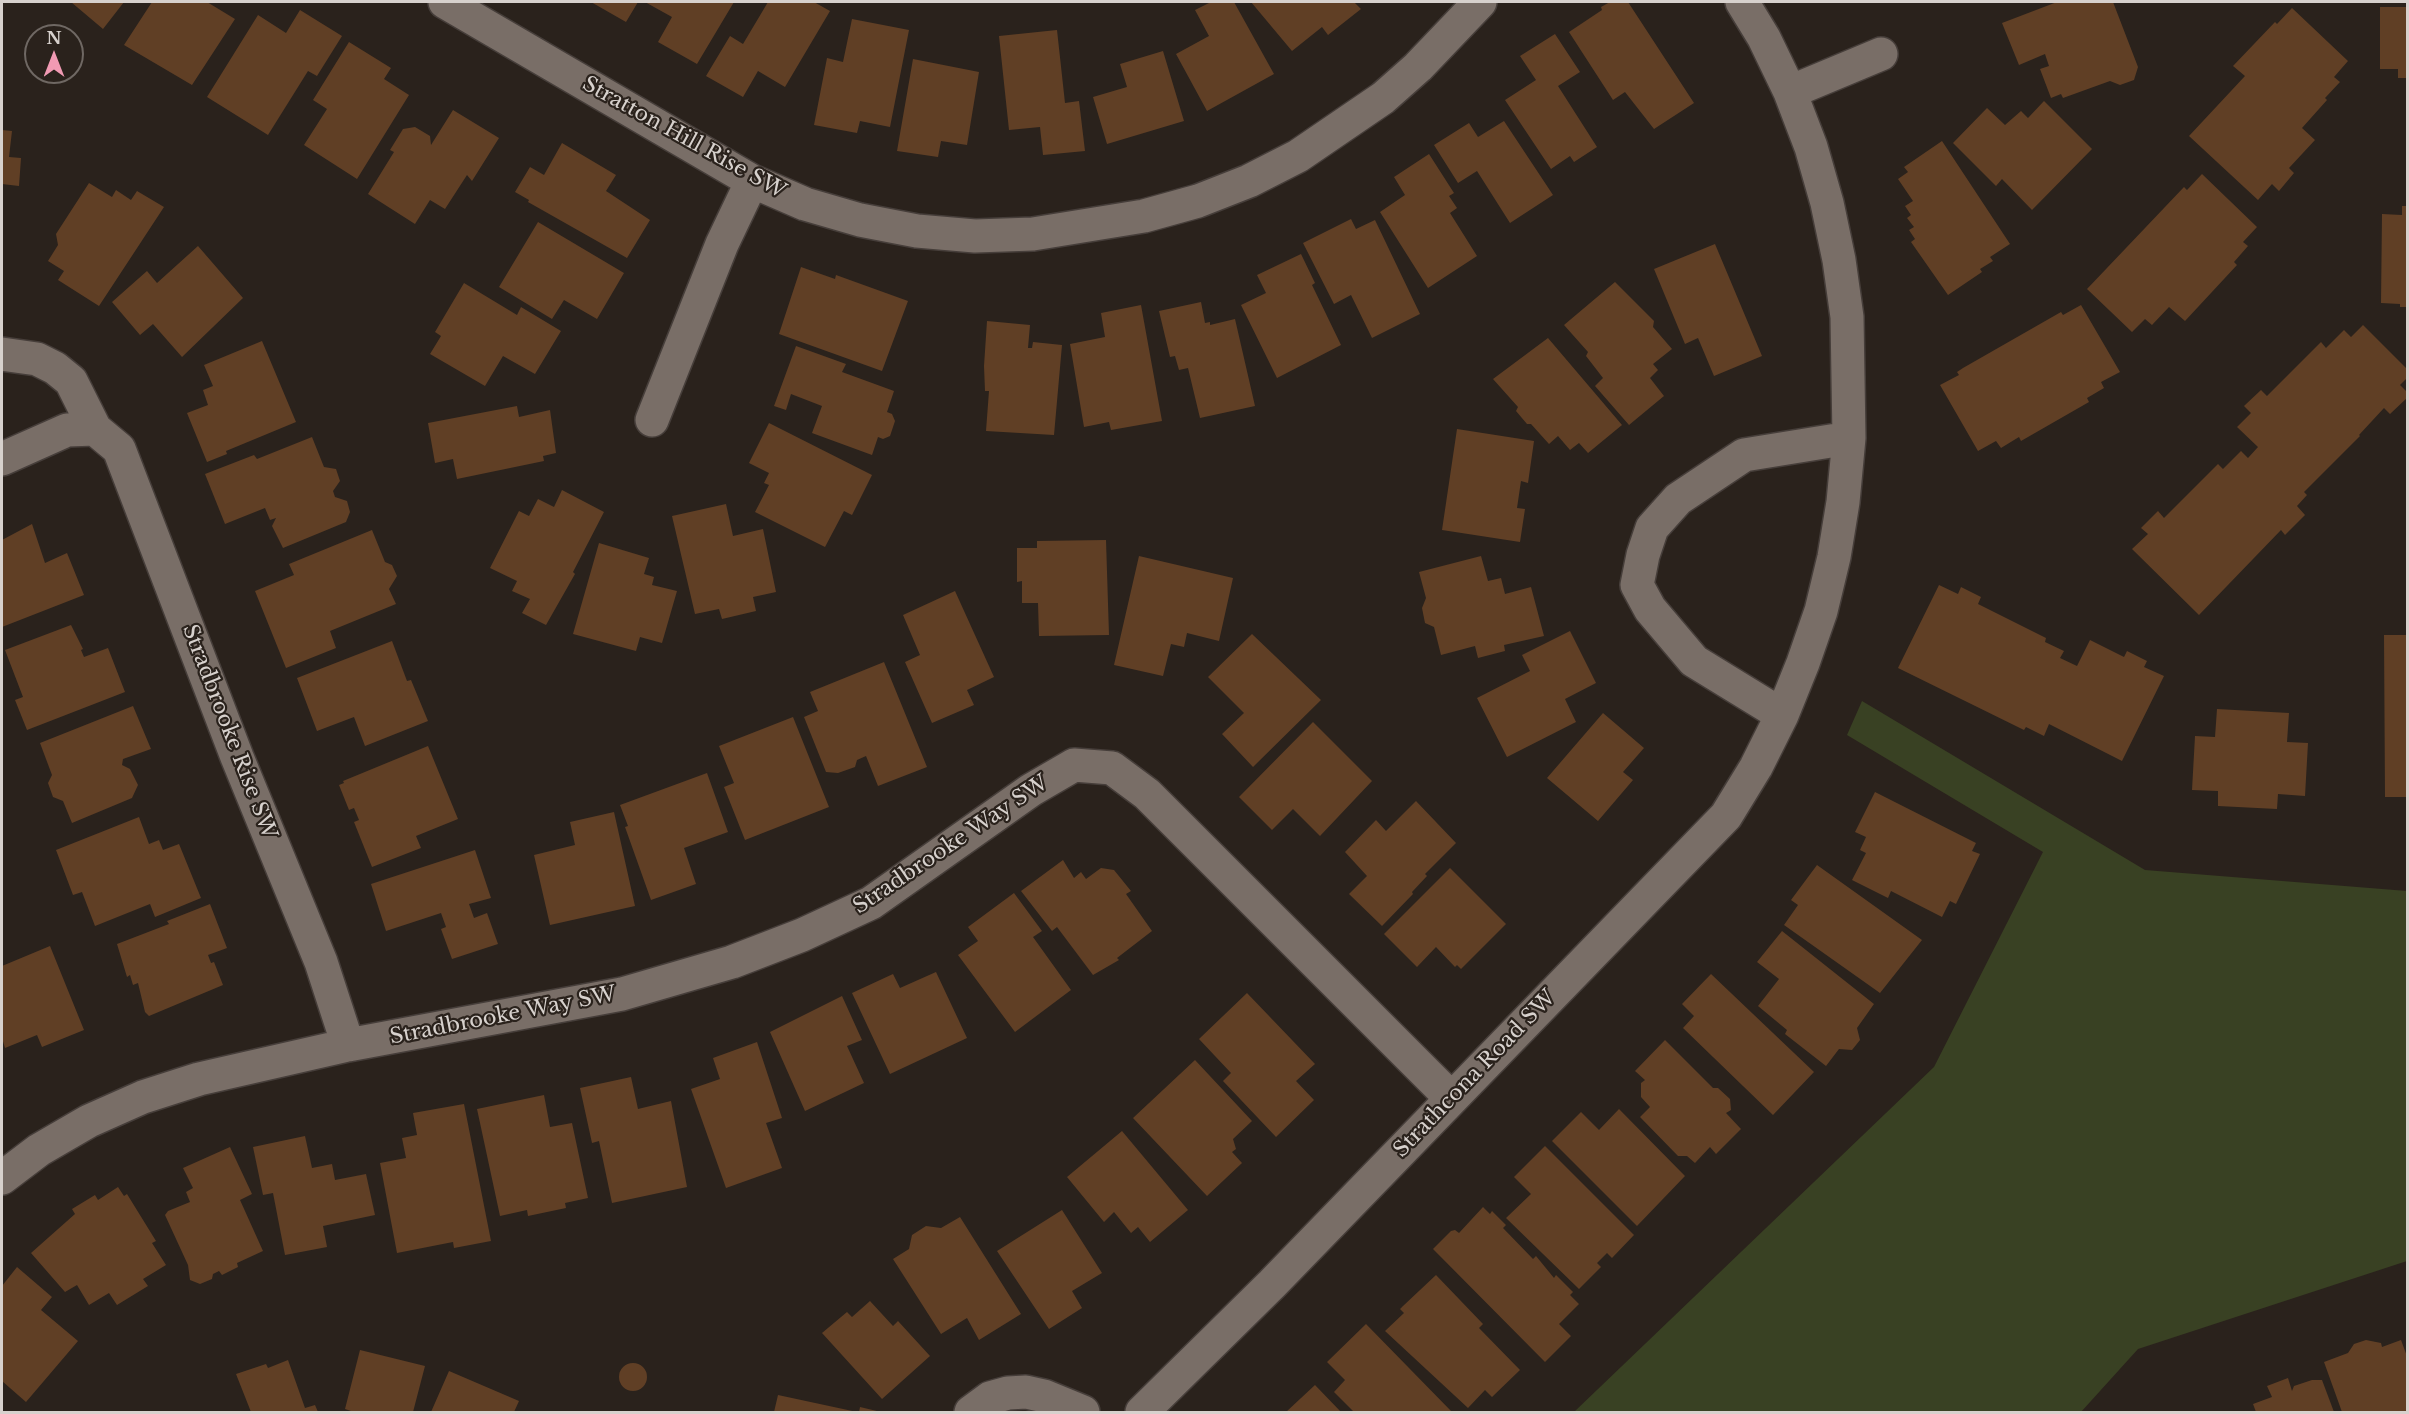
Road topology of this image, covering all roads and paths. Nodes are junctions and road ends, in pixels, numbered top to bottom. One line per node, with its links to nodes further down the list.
1 (445, 2): 6 (street, Stratton Hill Rise SW)
2 (1480, 2): 6 (street, Stratton Hill Rise SW)
3 (1742, 2): 5 (street, Strathcona Road SW)
4 (1881, 54): 5 (street)
5 (1790, 92): 10 (street, Strathcona Road SW)
6 (752, 181): 8 (street)
7 (2, 354): 9 (street, Stradbrooke Rise SW)
8 (652, 420)
9 (95, 429): 11 (street); 13 (street, Stradbrooke Rise SW)
10 (1849, 438): 12 (street, Strathcona Road SW); 12 (street)
11 (2, 459)
12 (1782, 715): 14 (street, Strathcona Road SW)
13 (348, 1045): 14 (street, Stradbrooke Way SW); 15 (street, Stradbrooke Way SW)
14 (1451, 1098): 18 (street, Strathcona Road SW)
15 (2, 1178)
16 (971, 1413): 17 (street)
17 (1083, 1413)
18 (1142, 1413)

